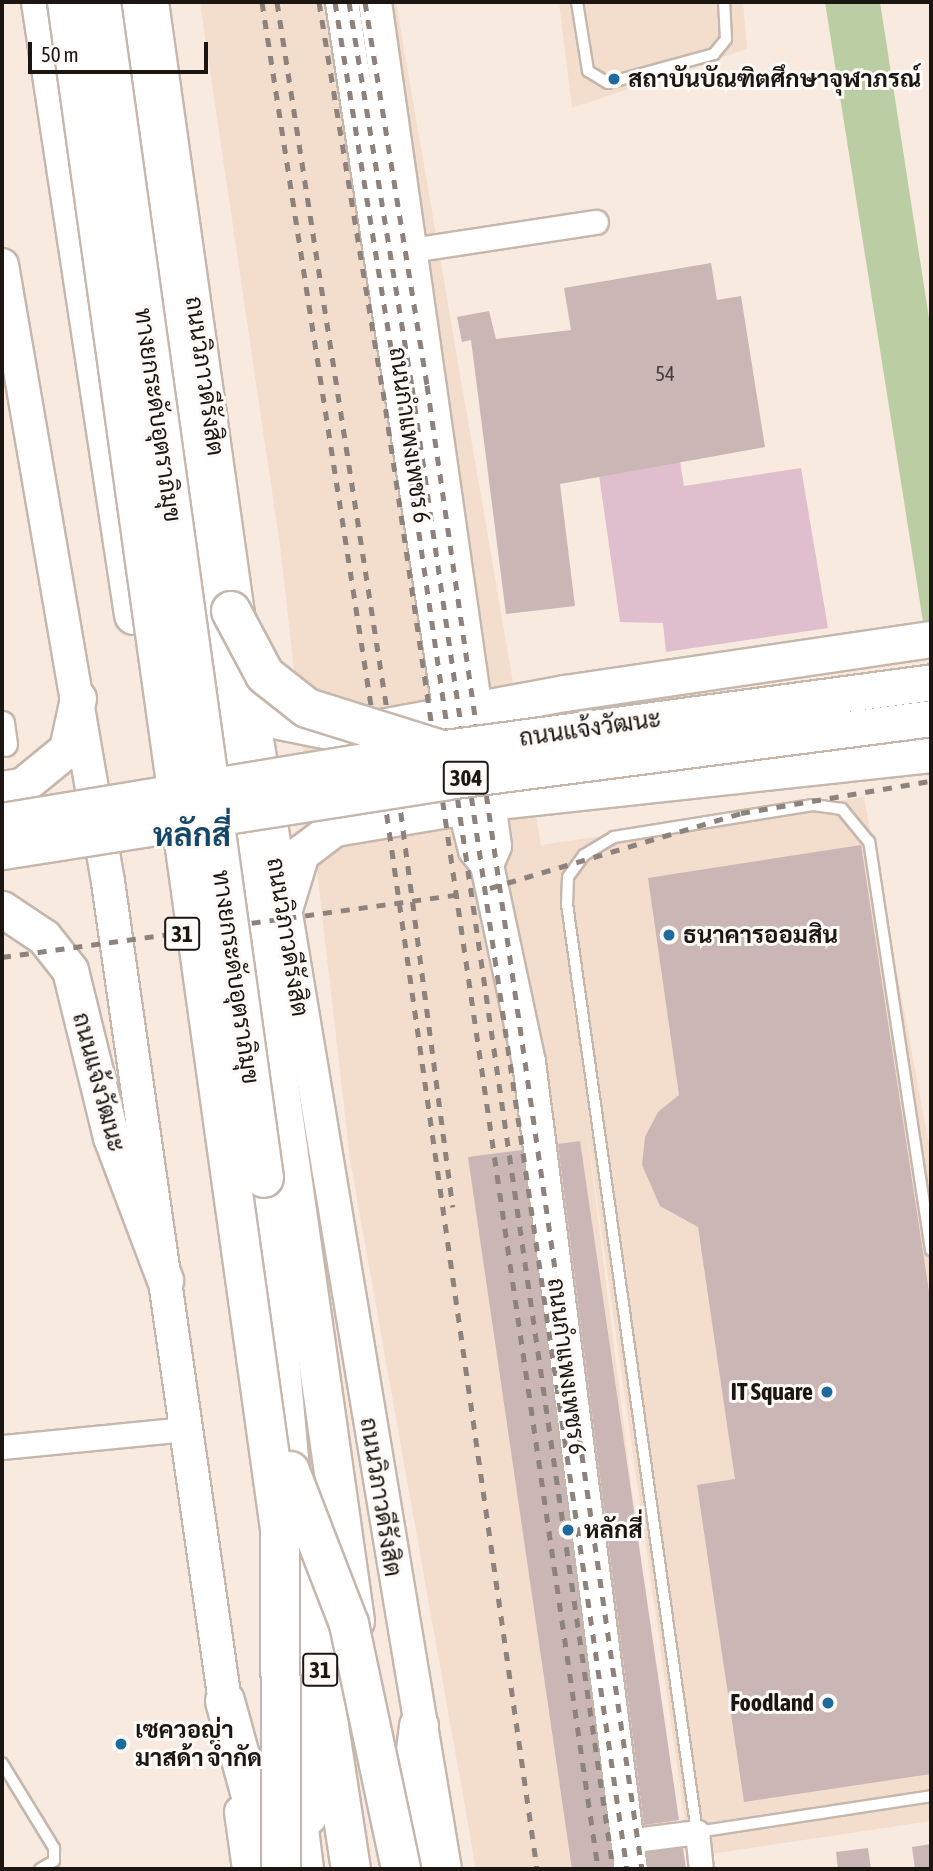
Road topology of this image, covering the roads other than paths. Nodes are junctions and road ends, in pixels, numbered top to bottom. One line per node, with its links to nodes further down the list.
1 (41, 2): 48 (highway, 31)
2 (67, 2): 36 (highway, ทางยกระดับอุตราภิมุข / 31, bridge)
3 (101, 2): 35 (highway, ทางยกระดับอุตราภิมุข / 31, bridge)
4 (126, 2): 43 (highway, ถนนวิภาวดีรังสิต / 31)
5 (135, 2): 22 (highway, bridge)
6 (152, 2): 17 (main road, ถนนวิภาวดีรังสิต)
7 (342, 2): 20 (main road, ถนนกำแพงเพชร 6)
8 (375, 2): 12 (main road, ถนนกำแพงเพชร 6)
9 (577, 2): 10 (lane)
10 (724, 2)
11 (596, 222): 12 (street)
12 (412, 250): 20 (main road, ถนนกำแพงเพชร 6)
13 (2, 265): 14 (main road)
14 (7, 322): 19 (main road)
15 (931, 639): 18 (main road, ถนนแจ้งวัฒนะ)
16 (931, 682): 22 (main road, ถนนแจ้งวัฒนะ / 304, bridge)
17 (249, 693): 20 (main road, ถนนแจ้งวัฒนะ); 30 (main road, ถนนวิภาวดีรังสิต)
18 (565, 693): 20 (main road, ถนนแจ้งวัฒนะ); 25 (main road)
19 (78, 698): 24 (main road); 32 (main road)
20 (463, 710): 26 (main road, ถนนกำแพงเพชร 6)
21 (931, 718): 28 (main road, ถนนแจ้งวัฒนะ / 304, bridge)
22 (438, 749): 27 (main road, ถนนแจ้งวัฒนะ / 304, bridge)
23 (931, 754): 25 (main road)
24 (2, 789)
25 (581, 793): 26 (main road)
26 (477, 805): 30 (main road); 42 (main road, ถนนกำแพงเพชร 6)
27 (2, 821)
28 (2, 851)
29 (2, 909): 32 (main road, ถนนแจ้งวัฒนะ)
30 (283, 912): 38 (main road, ถนนวิภาวดีรังสิต)
31 (931, 1250): 41 (lane)
32 (165, 1280): 33 (main road)
33 (187, 1429): 34 (street); 37 (main road)
34 (2, 1447)
35 (290, 1471): 43 (highway, bridge); 50 (highway, ทางยกระดับอุตราภิมุข / 31, bridge)
36 (280, 1529): 47 (highway, bridge); 49 (highway, ทางยกระดับอุตราภิมุข / 31, bridge)
37 (225, 1701): 45 (main road); 46 (highway)
38 (419, 1726): 43 (highway)
39 (2, 1763): 44 (lane)
40 (931, 1796): 41 (lane)
41 (697, 1832): 42 (street); 51 (street)
42 (629, 1855)
43 (415, 1865)
44 (40, 1869)
45 (249, 1869)
46 (271, 1869)
47 (281, 1869)
48 (304, 1869)
49 (313, 1869)
50 (351, 1869)
51 (701, 1869)

